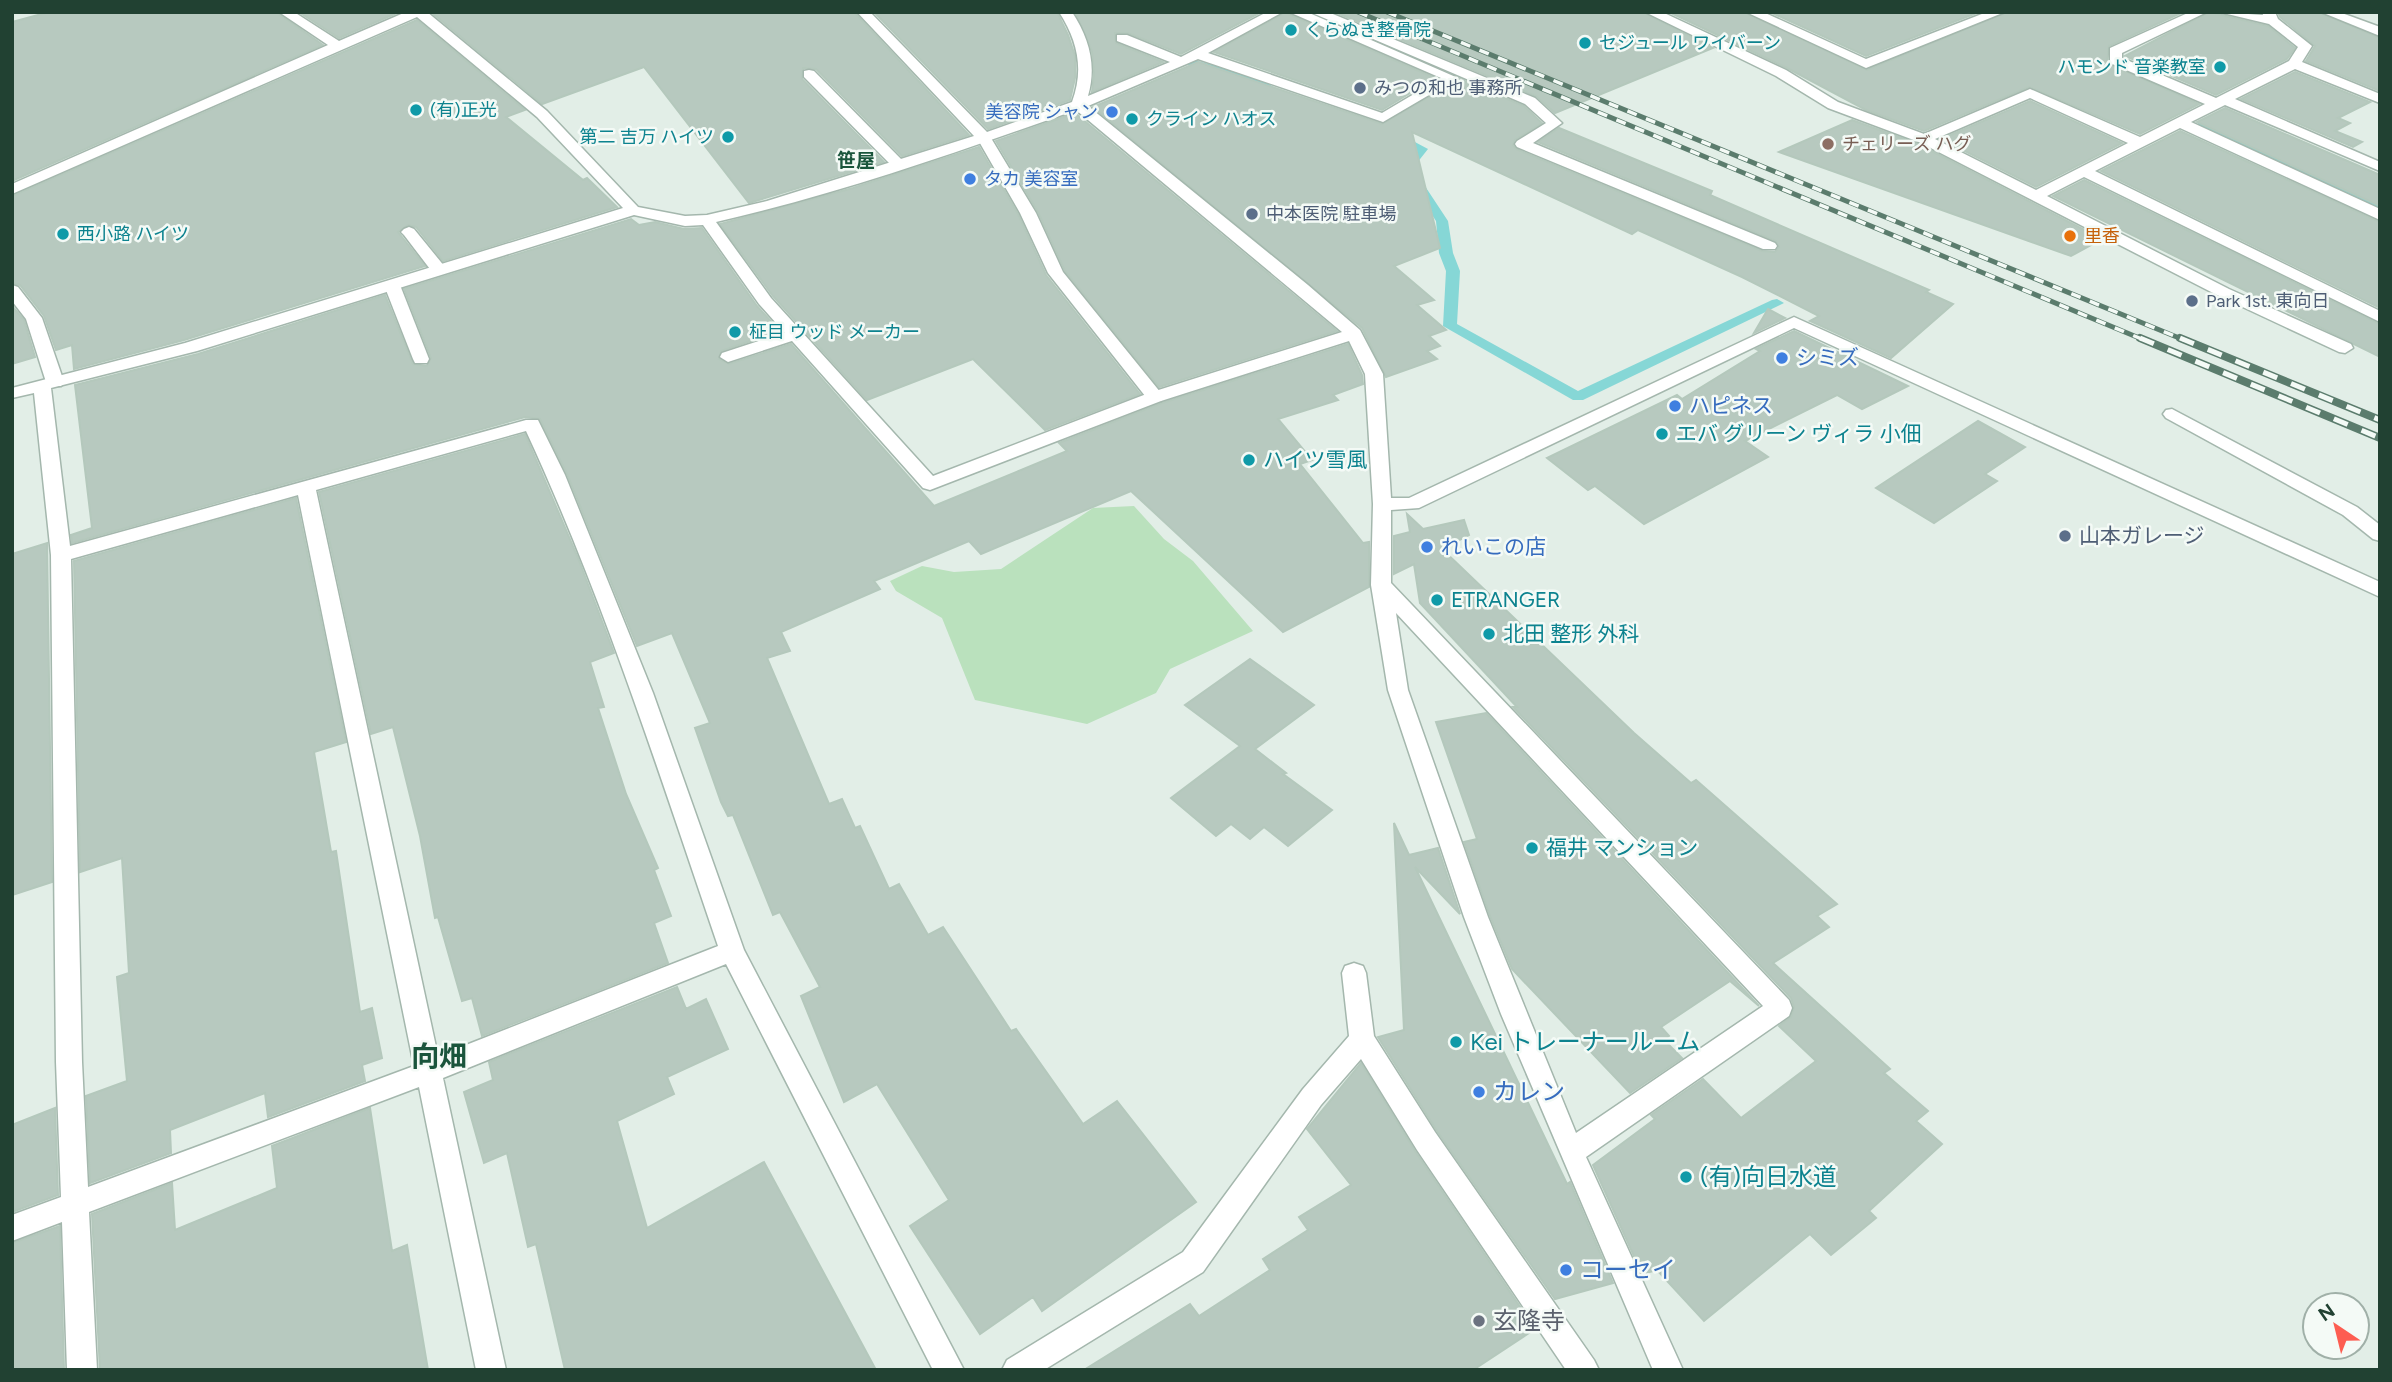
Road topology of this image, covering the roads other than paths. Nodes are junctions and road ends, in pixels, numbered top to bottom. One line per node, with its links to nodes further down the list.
1 (285, 12): 19 (street)
2 (418, 12): 19 (street); 36 (street)
3 (863, 12): 28 (street)
4 (1277, 12): 20 (street)
5 (1295, 12): 20 (street)
6 (1316, 12): 40 (street)
7 (1651, 12): 29 (street)
8 (1752, 12): 16 (street)
9 (1789, 12): 16 (street)
10 (1999, 12): 16 (street)
11 (2201, 12): 25 (street)
12 (2225, 12): 15 (street)
13 (2327, 12): 17 (street)
14 (1072, 14): 26 (street)
15 (2271, 17): 22 (street)
16 (1770, 21)
17 (2380, 32)
18 (1122, 38): 21 (street)
19 (338, 46): 34 (street)
20 (1197, 54): 21 (street)
21 (1182, 62): 26 (street)
22 (2294, 64): 24 (street); 25 (street)
23 (809, 74): 31 (street)
24 (2380, 99)
25 (2219, 101): 27 (street); 32 (street)
26 (1078, 105): 28 (street); 46 (street)
27 (2179, 122): 30 (street); 37 (street)
28 (984, 138): 31 (street); 52 (street)
29 (1924, 139): 30 (street); 35 (street)
30 (2138, 142): 33 (street)
31 (900, 165): 38 (street)
32 (2380, 167)
33 (2083, 171): 35 (street); 44 (street)
34 (12, 190)
35 (2034, 197): 47 (street)
36 (633, 210): 38 (street); 41 (street)
37 (2380, 215)
38 (707, 220): 45 (street)
39 (409, 232): 41 (street)
40 (1769, 246)
41 (439, 270): 42 (street)
42 (392, 285): 49 (street); 50 (street)
43 (12, 290): 50 (street)
44 (2380, 317)
45 (794, 334): 48 (street); 52 (street)
46 (1354, 334): 52 (street); 55 (street)
47 (2345, 348)
48 (727, 357)
49 (421, 359)
50 (49, 384): 51 (street); 57 (street)
51 (12, 393)
52 (1155, 397)
53 (2172, 414): 56 (street)
54 (306, 488): 57 (street); 60 (street); 63 (street)
55 (1382, 504): 58 (street); 59 (street)
56 (2380, 535)
57 (61, 555): 65 (street)
58 (1381, 586): 64 (street); 64 (street)
59 (2380, 590)
60 (732, 951): 63 (street); 69 (street)
61 (1354, 973): 62 (street)
62 (1362, 1039): 70 (street); 71 (street)
63 (429, 1072): 65 (street); 68 (street)
64 (1571, 1152): 72 (street)
65 (76, 1203): 66 (street); 67 (street)
66 (12, 1228)
67 (82, 1370)
68 (491, 1370)
69 (949, 1370)
70 (1017, 1370)
71 (1584, 1370)
72 (1668, 1370)

